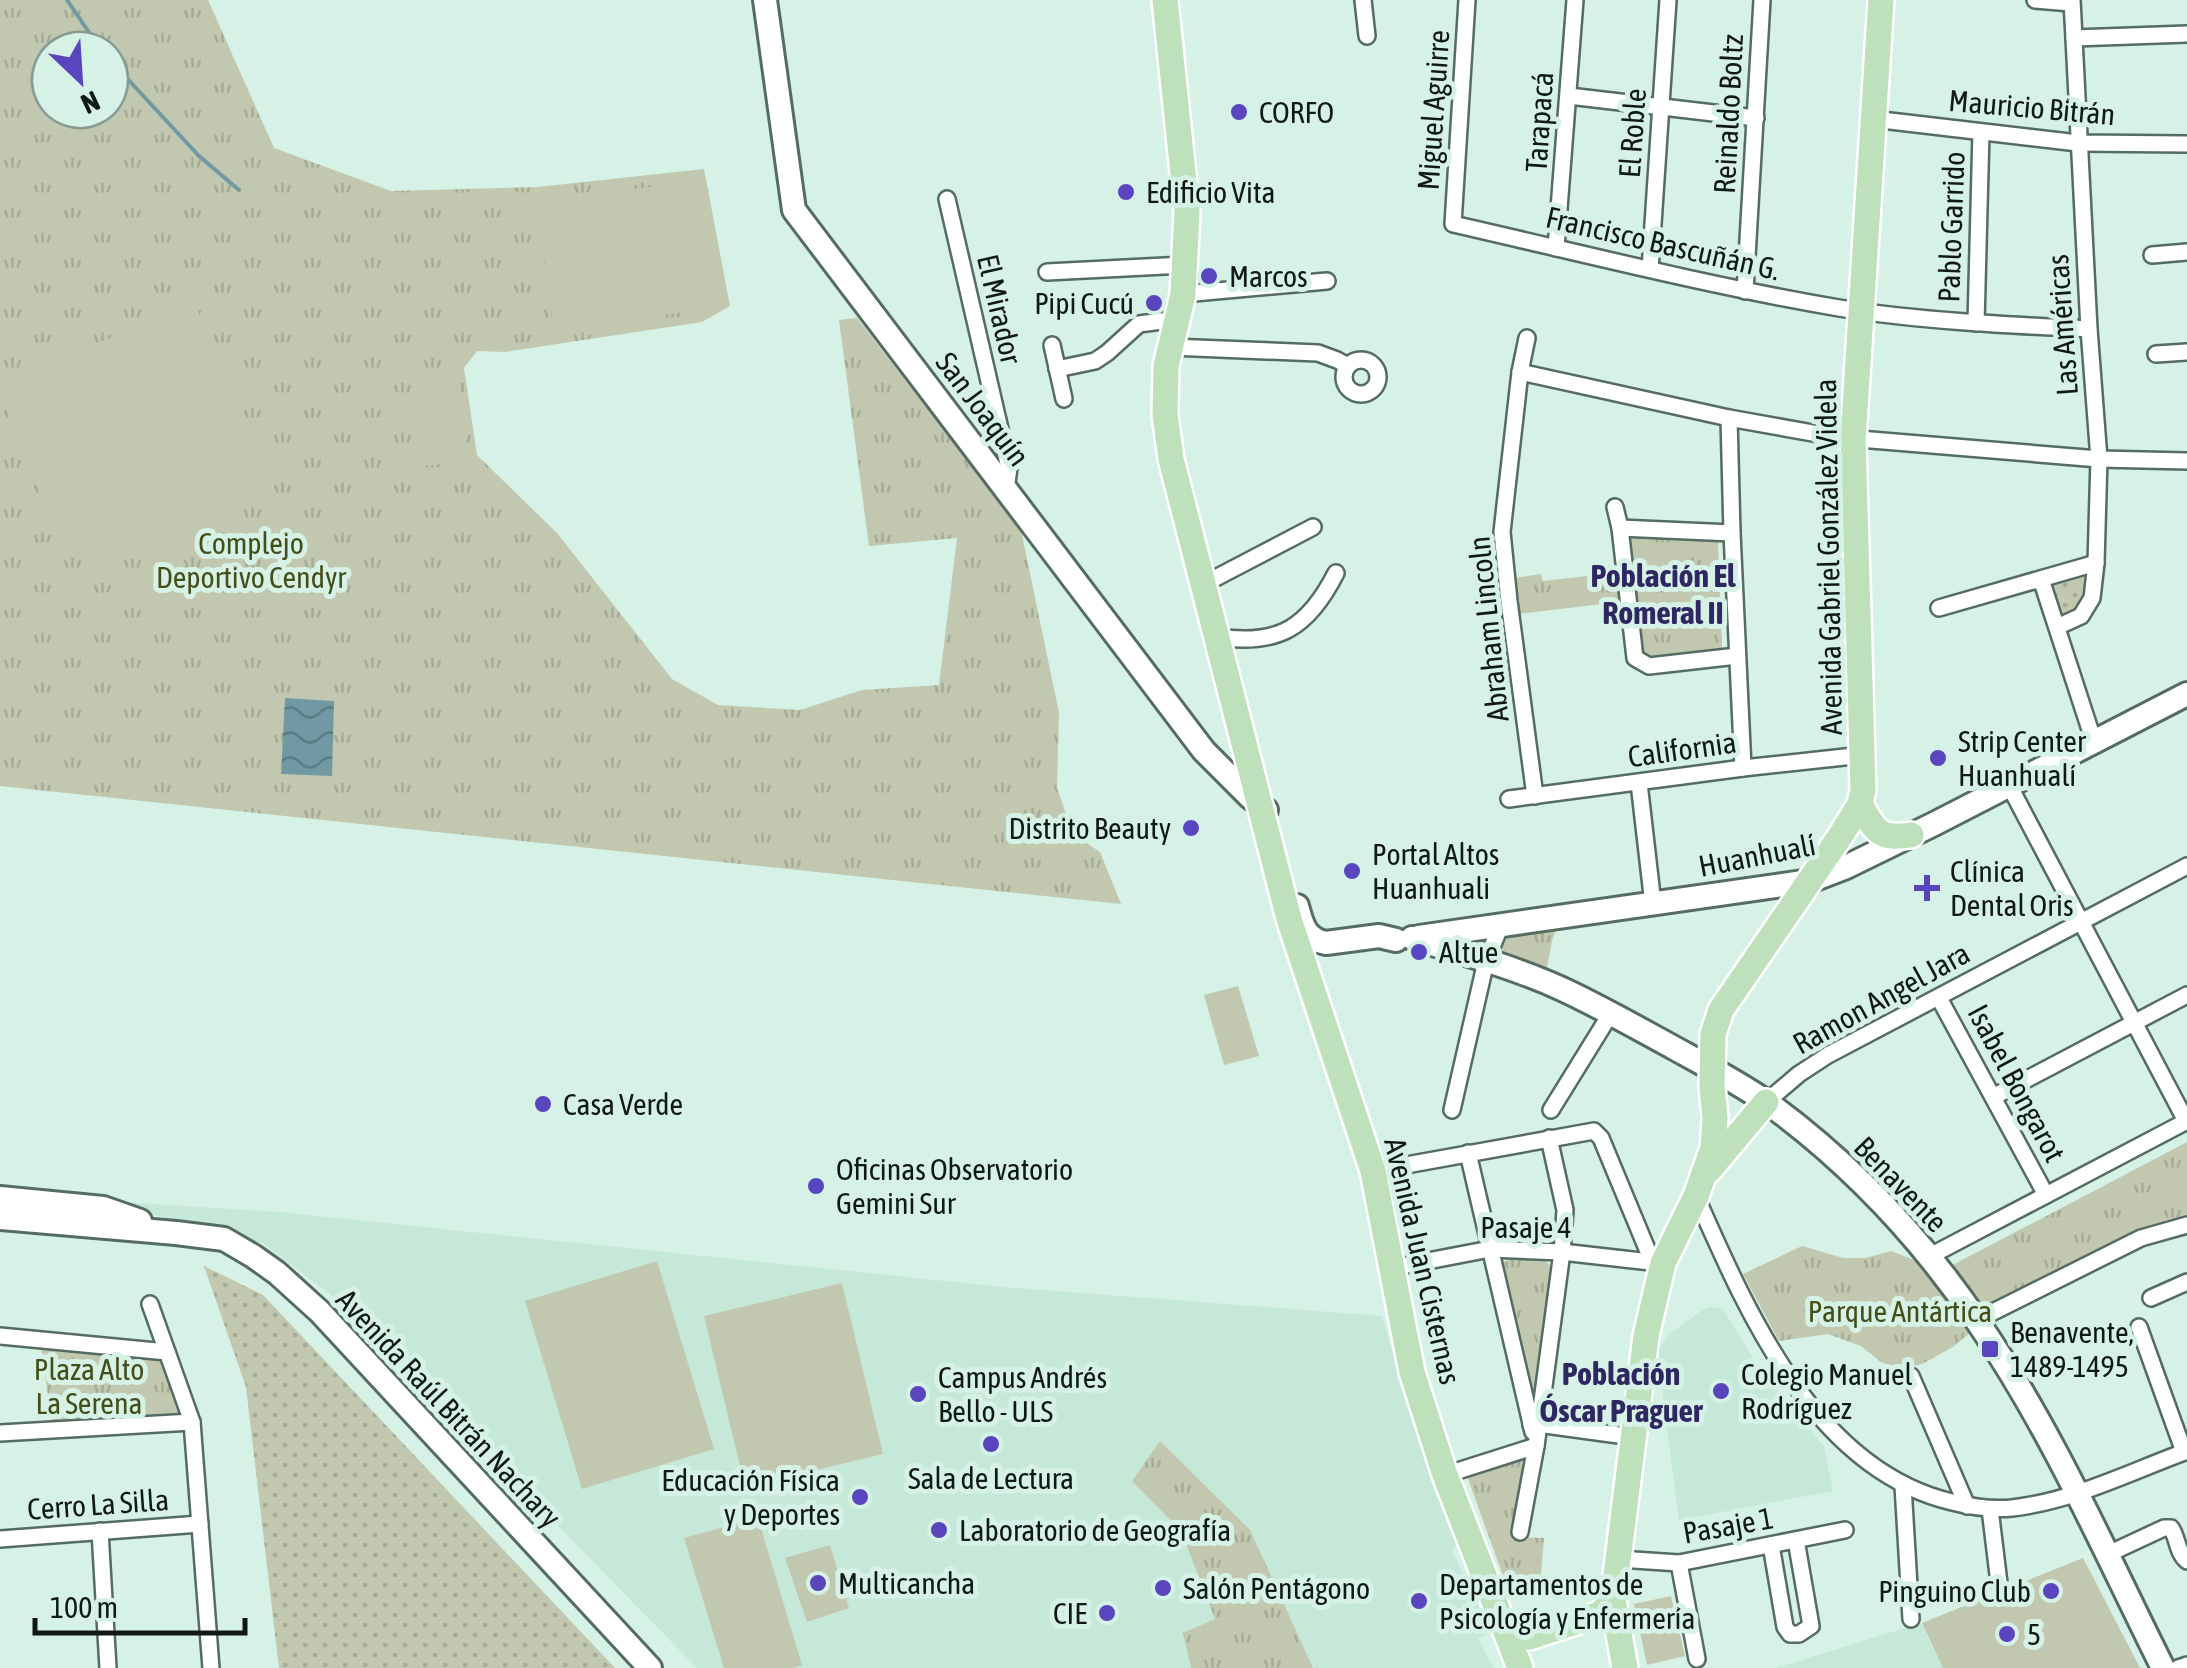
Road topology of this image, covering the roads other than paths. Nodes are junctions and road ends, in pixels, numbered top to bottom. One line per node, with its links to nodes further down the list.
1 (765, 0): 48 (main road, San Joaquín)
2 (1164, 0): 26 (main road, Avenida Juan Cisternas)
3 (1363, 0): 12 (street)
4 (1467, 0): 22 (street, Miguel Aguirre)
5 (1575, 0): 14 (street, Tarapacá)
6 (1668, 0): 15 (street, El Roble)
7 (1762, 0): 16 (street, Reinaldo Boltz)
8 (1882, 0): 17 (main road, Avenida Gabriel González Videla)
9 (2034, 0): 10 (street)
10 (2072, 1): 13 (street, Las Américas)
11 (2187, 34): 13 (street)
12 (1367, 36)
13 (2074, 38): 19 (street, Las Américas)
14 (1568, 96): 15 (street); 23 (street, Tarapacá)
15 (1662, 107): 16 (street); 27 (street, El Roble)
16 (1756, 118): 30 (street, Reinaldo Boltz)
17 (1873, 119): 18 (street, Mauricio Bitrán); 32 (main road, Avenida Gabriel González Videla)
18 (1981, 132): 19 (street, Mauricio Bitrán); 33 (street, Pablo Garrido)
19 (2078, 143): 20 (street, Mauricio Bitrán); 34 (street, Las Américas)
20 (2187, 144)
21 (947, 199): 48 (street, El Mirador)
22 (1453, 224): 23 (street, Francisco Bascuñán G.)
23 (1556, 248): 27 (street, Francisco Bascuñán G.)
24 (2187, 252): 25 (street)
25 (2152, 254)
26 (1184, 264): 28 (street); 31 (main road, Avenida Juan Cisternas)
27 (1650, 269): 30 (street, Francisco Bascuñán G.)
28 (1047, 272)
29 (1326, 280): 31 (street)
30 (1745, 291): 32 (street, Francisco Bascuñán G.)
31 (1180, 306): 37 (main road, Avenida Juan Cisternas); 41 (street)
32 (1862, 310): 33 (street, Francisco Bascuñán G.); 45 (main road, Avenida Gabriel González Videla)
33 (1976, 323): 34 (street, Francisco Bascuñán G.)
34 (2089, 330): 46 (street, Las Américas)
35 (1527, 338): 42 (street, Abraham Lincoln)
36 (1052, 344): 41 (street)
37 (1171, 347): 40 (street); 56 (main road, Avenida Juan Cisternas)
38 (2187, 352): 39 (street)
39 (2156, 354)
40 (1348, 366)
41 (1057, 369): 43 (street)
42 (1520, 372): 44 (street); 67 (street, Abraham Lincoln)
43 (1064, 399)
44 (1729, 418): 45 (street); 52 (street)
45 (1852, 440): 46 (street); 63 (main road, Avenida Gabriel González Videla)
46 (2099, 459): 47 (street); 53 (street, Las Américas)
47 (2187, 461)
48 (1006, 490): 70 (main road, San Joaquín)
49 (1614, 507): 51 (street)
50 (1313, 527): 56 (street)
51 (1620, 528): 52 (street); 60 (street)
52 (1732, 533): 60 (street)
53 (2096, 563): 55 (street); 58 (street, Las Américas)
54 (1336, 574): 59 (street)
55 (2041, 580): 57 (street); 58 (street)
56 (1204, 584): 59 (main road, Avenida Juan Cisternas)
57 (1939, 608)
58 (2057, 627): 62 (street)
59 (1218, 637): 70 (main road, Avenida Juan Cisternas)
60 (1737, 656): 64 (street)
61 (2187, 694): 62 (main road, Huanhualí)
62 (2094, 742): 66 (main road, Huanhualí)
63 (1863, 755): 64 (street, California); 69 (main road, Avenida Gabriel González Videla)
64 (1743, 768): 65 (street, California)
65 (1639, 783): 67 (street, California); 74 (street)
66 (2010, 787): 71 (main road, Huanhualí); 75 (street)
67 (1535, 796): 68 (street, California)
68 (1509, 799)
69 (1860, 804): 71 (main road); 73 (main road, Avenida Gabriel González Videla)
70 (1261, 805): 78 (main road, Avenida Juan Cisternas)
71 (1911, 835): 73 (main road, Huanhualí)
72 (2187, 866): 75 (street, Ramon Angel Jara)
73 (1810, 881): 74 (main road, Huanhualí); 84 (main road, Avenida Gabriel González Videla)
74 (1653, 904): 76 (main road, Huanhualí)
75 (2080, 921): 81 (street, Ramon Angel Jara); 83 (street)
76 (1501, 925): 77 (main road, Huanhualí); 79 (street)
77 (1404, 939): 78 (main road, Huanhualí); 79 (main road, Benavente)
78 (1302, 941): 92 (main road, Avenida Juan Cisternas)
79 (1486, 961): 82 (main road, Benavente); 87 (street)
80 (2187, 995): 83 (street)
81 (1939, 998): 85 (street, Isabel Bongarot); 86 (street, Ramon Angel Jara)
82 (1610, 1013): 84 (main road, Benavente); 88 (street)
83 (2134, 1023): 85 (street); 89 (street)
84 (1712, 1069): 86 (main road, Benavente); 93 (main road, Avenida Gabriel González Videla)
85 (1993, 1097): 94 (street, Isabel Bongarot)
86 (1766, 1102): 93 (main road); 101 (main road, Benavente)
87 (1452, 1110)
88 (1551, 1110)
89 (2187, 1121): 94 (street)
90 (1549, 1138): 91 (street); 100 (street); 102 (street)
91 (1468, 1153): 92 (street); 99 (street)
92 (1373, 1171): 103 (main road, Avenida Juan Cisternas)
93 (1699, 1187): 102 (main road); 119 (street)
94 (2046, 1195): 101 (street)
95 (0, 1198): 98 (main road, Avenida Raúl Bitrán Nachary)
96 (0, 1218): 98 (main road, Avenida Raúl Bitrán Nachary)
97 (2186, 1228): 107 (street)
98 (176, 1233): 144 (main road, Avenida Raúl Bitrán Nachary)
99 (1490, 1249): 100 (street, Pasaje 4); 103 (street, Pasaje 4); 113 (street)
100 (1562, 1252): 102 (street, Pasaje 4); 113 (street)
101 (1930, 1256): 107 (main road, Benavente)
102 (1658, 1262): 115 (main road)
103 (1391, 1268): 118 (main road, Avenida Juan Cisternas)
104 (2187, 1282): 105 (street)
105 (2152, 1298)
106 (150, 1304): 110 (street)
107 (1977, 1320): 120 (main road, Benavente)
108 (2140, 1327): 117 (street)
109 (0, 1336): 110 (street)
110 (167, 1352): 112 (street)
111 (1912, 1376): 121 (street)
112 (192, 1422): 114 (street); 123 (street)
113 (1534, 1424): 115 (street); 116 (street)
114 (0, 1432)
115 (1633, 1437): 131 (main road)
116 (1536, 1446): 118 (street); 126 (street)
117 (2186, 1452): 120 (street)
118 (1445, 1474): 137 (main road, Avenida Juan Cisternas)
119 (1903, 1486): 121 (street); 136 (street)
120 (2076, 1493): 122 (street); 130 (main road, Benavente)
121 (1967, 1506): 122 (street)
122 (1990, 1509): 134 (street)
123 (200, 1524): 125 (street, Cerro La Silla); 143 (street)
124 (1845, 1530): 128 (street, Pasaje 1)
125 (100, 1531): 127 (street, Cerro La Silla); 142 (street)
126 (1520, 1532)
127 (0, 1538)
128 (1796, 1540): 129 (street, Pasaje 1); 129 (street)
129 (1771, 1545): 133 (street, Pasaje 1)
130 (2106, 1555): 132 (street); 146 (main road, Benavente)
131 (1619, 1560): 133 (street, Pasaje 1); 135 (main road)
132 (2187, 1561)
133 (1679, 1563): 139 (street)
134 (1999, 1583)
135 (1613, 1600): 137 (main road); 138 (main road)
136 (1911, 1619)
137 (1506, 1629): 141 (main road, Avenida Juan Cisternas)
138 (1619, 1641): 141 (main road); 145 (main road)
139 (1696, 1658)
140 (2187, 1665): 147 (street)
141 (1519, 1666)
142 (108, 1668)
143 (212, 1668)
144 (650, 1668)
145 (1625, 1668)
146 (2162, 1668)
147 (2178, 1668)

